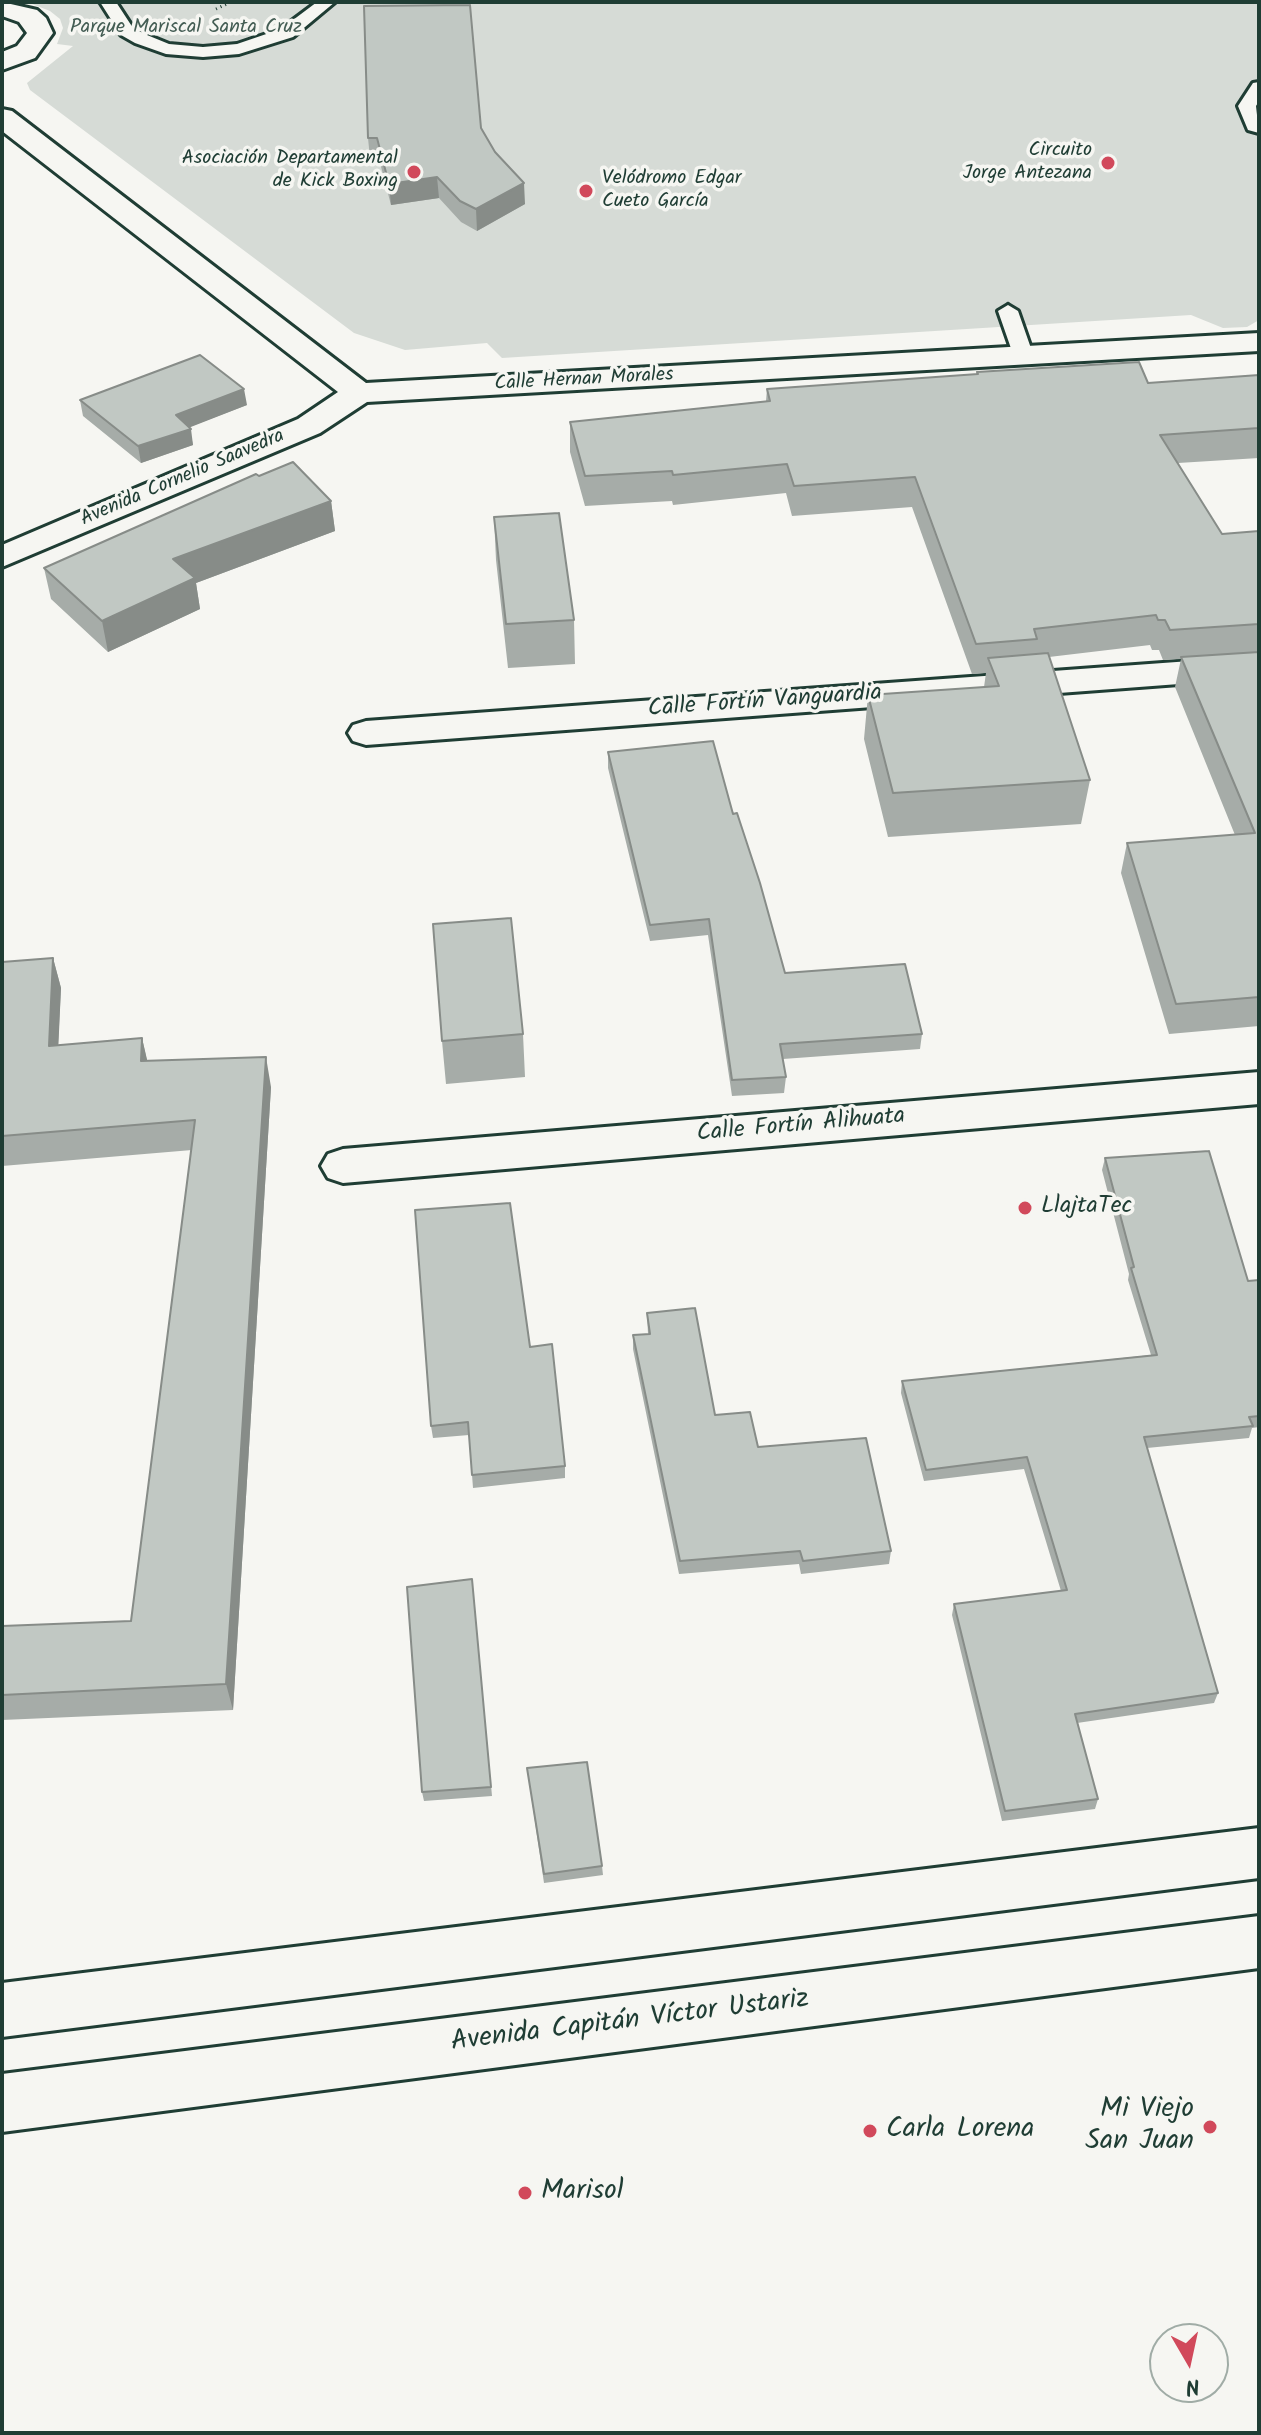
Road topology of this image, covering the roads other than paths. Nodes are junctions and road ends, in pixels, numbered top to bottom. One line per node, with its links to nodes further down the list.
1 (108, 2): 2 (lane)
2 (327, 2)
3 (2, 8): 4 (street)
4 (2, 62)
5 (1259, 87): 7 (lane)
6 (2, 117): 11 (street)
7 (1259, 128)
8 (1008, 311): 10 (lane)
9 (1259, 342): 10 (street, Calle Hernan Morales)
10 (1024, 357): 11 (street, Calle Hernan Morales)
11 (359, 393): 12 (street, Avenida Cornelio Saavedra)
12 (2, 557)
13 (1259, 667): 14 (street, Calle Fortín Vanguardia)
14 (366, 733)
15 (1259, 1088): 16 (street, Calle Fortín Alihuata)
16 (343, 1166)
17 (1259, 1853): 19 (street)
18 (1259, 1942): 20 (street, Avenida Capitán Víctor Ustariz)
19 (2, 2010)
20 (2, 2103)

